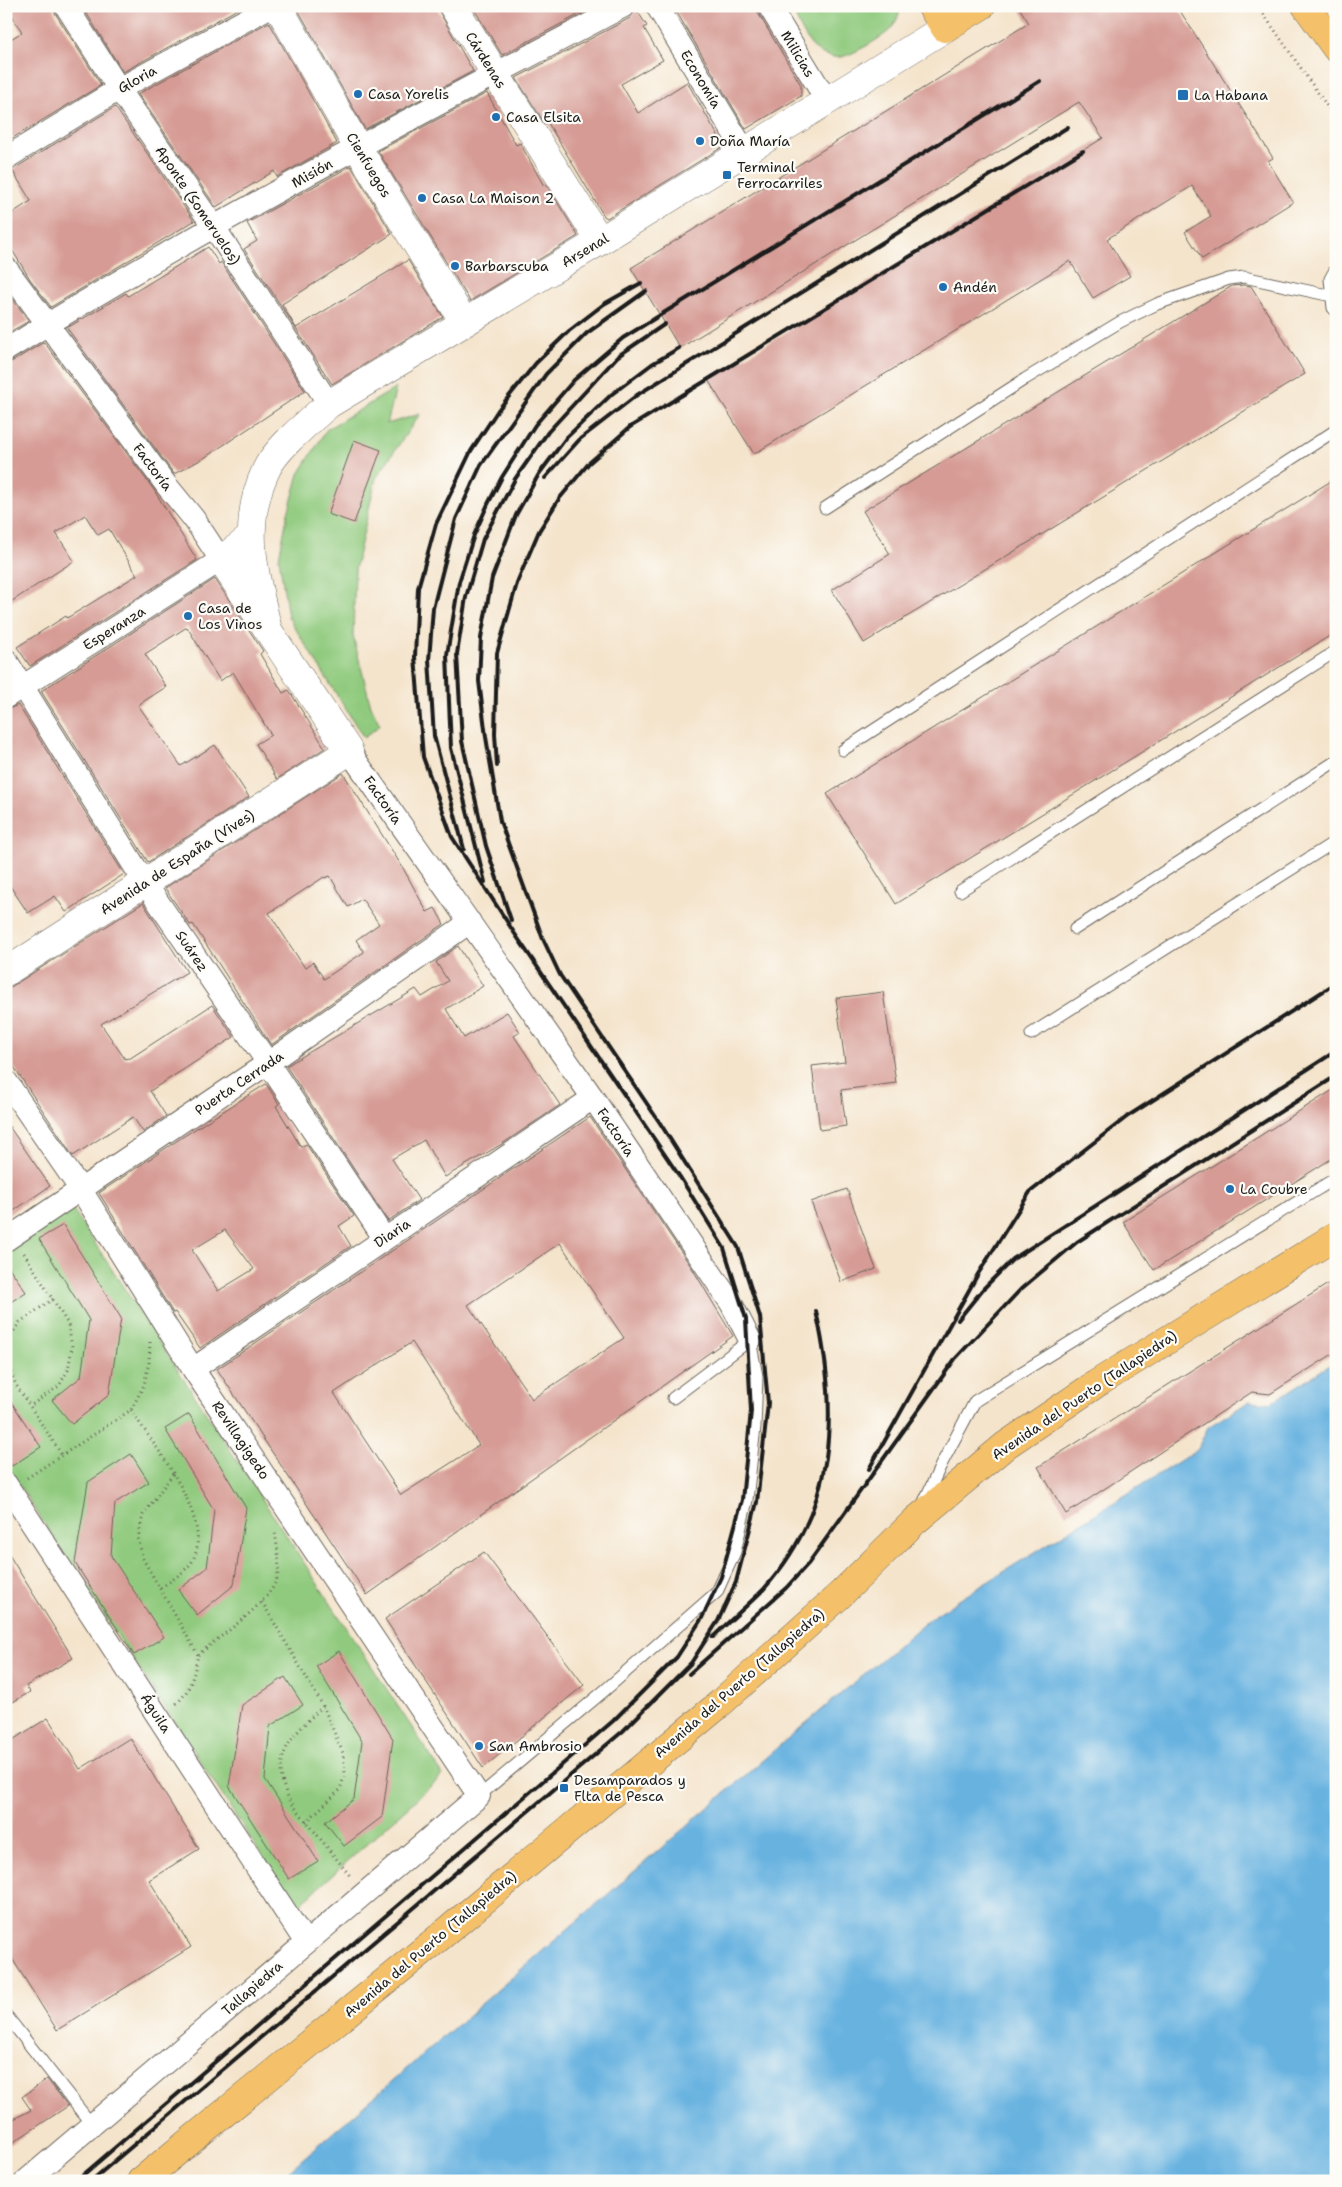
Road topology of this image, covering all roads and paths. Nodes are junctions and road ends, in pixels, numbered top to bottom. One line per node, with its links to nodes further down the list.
1 (66, 6): 14 (street, Aponte (Someruelos))
2 (272, 6): 14 (street, Gloria)
3 (278, 6): 17 (street, Cienfuegos)
4 (453, 6): 13 (street, Cárdenas)
5 (624, 6): 13 (street, Misión)
6 (657, 6): 18 (street, Economía)
7 (769, 6): 15 (street, Milicias)
8 (981, 6): 11 (main road, Arsenal)
9 (1258, 6): 16 (path)
10 (1306, 6): 12 (main road)
11 (938, 17): 15 (street, Arsenal)
12 (1336, 48)
13 (494, 74): 17 (street, Misión); 21 (street, Cárdenas)
14 (119, 89): 19 (street, Gloria); 20 (street, Aponte (Someruelos))
15 (827, 101): 18 (street, Arsenal)
16 (1336, 119)
17 (358, 148): 20 (street, Misión); 26 (street, Cienfuegos)
18 (745, 152): 21 (street, Arsenal)
19 (6, 158)
20 (214, 227): 27 (street, Misión); 29 (street, Aponte (Someruelos))
21 (600, 241): 26 (street, Arsenal)
22 (6, 268): 27 (street, Factoría)
23 (1336, 268): 24 (lane)
24 (1332, 296): 25 (lane); 31 (lane)
25 (1336, 311)
26 (464, 322): 29 (street, Arsenal)
27 (48, 324): 28 (street, Misión); 33 (street, Factoría)
28 (6, 350)
29 (329, 404): 32 (street, Arsenal)
30 (1336, 430): 38 (lane)
31 (825, 508)
32 (250, 538): 33 (street); 34 (street, Arsenal)
33 (221, 560): 34 (street, Factoría); 37 (street, Esperanza)
34 (268, 630): 39 (street, Factoría)
35 (1336, 651): 43 (lane)
36 (6, 660): 37 (street, Suárez)
37 (14, 692): 42 (street, Suárez)
38 (843, 750)
39 (349, 751): 42 (street, Avenida de España (Vives)); 44 (street, Factoría)
40 (1336, 761): 45 (lane)
41 (1336, 841): 47 (lane)
42 (145, 883): 46 (street, Avenida de España (Vives)); 48 (street, Suárez)
43 (960, 891)
44 (470, 922): 48 (street, Puerta Cerrada); 50 (street, Factoría)
45 (1075, 929)
46 (6, 972)
47 (1031, 1034)
48 (268, 1063): 52 (street, Puerta Cerrada); 55 (street, Suárez)
49 (6, 1081): 52 (street, Revillagigedo)
50 (593, 1098): 55 (street, Diaria); 58 (street, Factoría)
51 (1336, 1178): 66 (lane)
52 (81, 1190): 54 (street, Puerta Cerrada); 59 (street, Revillagigedo)
53 (1336, 1236): 66 (main road, Avenida del Puerto (Tallapiedra))
54 (10, 1238): 56 (path)
55 (384, 1238): 59 (street, Diaria)
56 (52, 1299): 61 (path); 61 (path)
57 (150, 1335): 62 (path)
58 (750, 1340): 60 (lane); 73 (lane)
59 (193, 1369): 73 (street, Revillagigedo)
60 (673, 1398)
61 (30, 1406): 63 (path)
62 (131, 1410): 63 (path); 64 (path)
63 (62, 1455): 65 (path)
64 (172, 1474): 68 (path); 68 (path)
65 (8, 1487): 72 (street, Águila)
66 (916, 1521): 80 (main road, Avenida del Puerto (Tallapiedra))
67 (275, 1525): 69 (path)
68 (159, 1589): 70 (path)
69 (262, 1602): 70 (path); 71 (path)
70 (198, 1654): 72 (path)
71 (324, 1706): 74 (path); 74 (path)
72 (160, 1719): 76 (street, Águila)
73 (479, 1796): 75 (street, Tallapiedra)
74 (306, 1822): 75 (path)
75 (365, 1893): 76 (street, Tallapiedra)
76 (306, 1943): 78 (street, Tallapiedra)
77 (6, 2015): 78 (lane)
78 (92, 2125): 79 (street, Tallapiedra)
79 (26, 2181)
80 (141, 2181)

